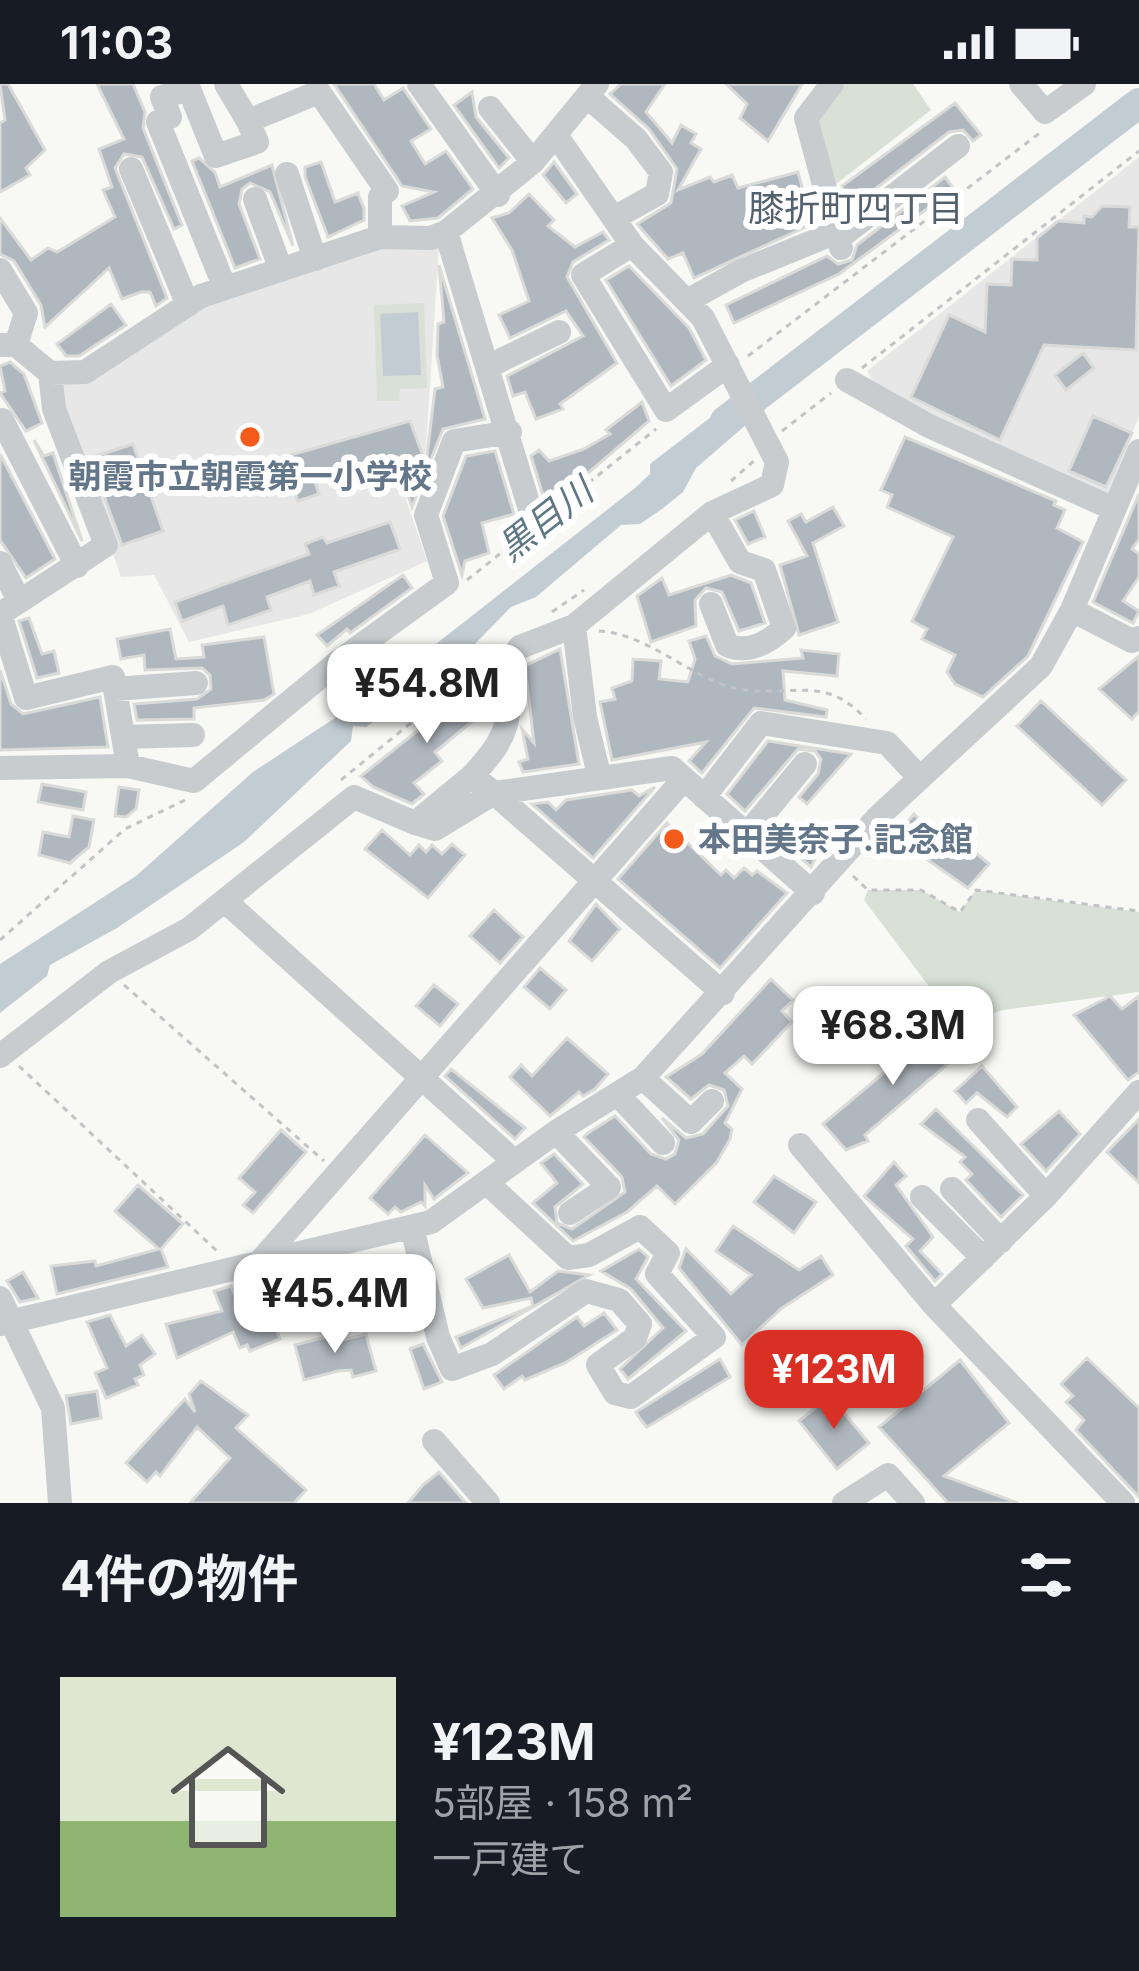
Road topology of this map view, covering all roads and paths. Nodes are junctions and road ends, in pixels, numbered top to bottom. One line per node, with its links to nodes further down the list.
1 (226, 84): 9 (street)
2 (418, 84): 17 (street)
3 (832, 84): 22 (street)
4 (1021, 84): 5 (street)
5 (1084, 84)
6 (196, 87): 9 (street); 27 (street)
7 (592, 90): 11 (street); 19 (street)
8 (490, 108): 14 (street)
9 (248, 121): 21 (street)
10 (1054, 122): 33 (path)
11 (556, 135): 14 (street); 19 (street)
12 (958, 146): 22 (street)
13 (1139, 151): 35 (path)
14 (533, 162): 17 (street)
15 (131, 169): 29 (street)
16 (287, 174): 24 (street)
17 (498, 195): 20 (street)
18 (255, 200): 26 (street)
19 (614, 218): 23 (street)
20 (446, 232): 21 (street); 32 (street)
21 (380, 237): 24 (street)
22 (839, 239): 28 (street)
23 (632, 245): 28 (street); 33 (street)
24 (315, 259): 26 (street)
25 (0, 270): 31 (street)
26 (281, 270): 27 (street)
27 (225, 289): 29 (street)
28 (687, 301): 33 (street)
29 (188, 305): 34 (street)
30 (560, 332): 32 (street)
31 (8, 345): 34 (street)
32 (489, 366): 37 (street)
33 (730, 368): 38 (street)
34 (50, 373): 45 (street)
35 (848, 380): 38 (path); 41 (street)
36 (2, 420): 45 (street)
37 (510, 432): 43 (street); 60 (street)
38 (769, 443): 40 (path); 42 (street)
39 (1137, 462): 41 (street)
40 (722, 488)
41 (1114, 509): 48 (street)
42 (712, 513): 49 (street); 51 (street)
43 (532, 516)
44 (0, 563): 47 (street)
45 (76, 566): 47 (street)
46 (584, 590): 50 (path)
47 (6, 609): 55 (street)
48 (1072, 610): 52 (street); 64 (street)
49 (709, 617)
50 (540, 621)
51 (574, 626): 58 (path); 62 (street); 63 (street)
52 (1139, 638)
53 (493, 657): 66 (path)
54 (196, 683): 55 (street)
55 (116, 689): 57 (street)
56 (193, 735): 57 (street)
57 (123, 737): 60 (street)
58 (887, 743): 64 (street); 68 (street)
59 (805, 764): 70 (street)
60 (128, 766): 61 (street)
61 (0, 768)
62 (598, 775): 65 (street); 67 (street)
63 (472, 776): 67 (street); 69 (street)
64 (919, 777): 71 (street)
65 (684, 778): 68 (street); 72 (street)
66 (330, 791)
67 (494, 793): 69 (street); 72 (street)
68 (704, 796): 70 (street)
69 (415, 823): 74 (street)
70 (747, 834): 73 (street)
71 (838, 862): 73 (street); 75 (path)
72 (594, 880): 77 (street); 79 (street)
73 (813, 892): 77 (street)
74 (225, 901): 76 (street); 79 (street)
75 (1139, 911)
76 (109, 972): 78 (street); 89 (path)
77 (722, 993): 80 (street)
78 (3, 1054): 97 (path)
79 (421, 1077): 88 (street); 89 (street)
80 (644, 1078): 82 (street); 83 (street)
81 (1139, 1092): 93 (street)
82 (618, 1095): 85 (street); 86 (street)
83 (712, 1101)
84 (978, 1120): 93 (street)
85 (556, 1132): 88 (street); 94 (street)
86 (662, 1143)
87 (800, 1145): 98 (street)
88 (514, 1161): 90 (street)
89 (338, 1174): 97 (street)
90 (487, 1183): 95 (street); 95 (street)
91 (952, 1189): 96 (street)
92 (922, 1196): 96 (street)
93 (1046, 1196): 96 (street)
94 (570, 1213)
95 (412, 1227): 97 (street)
96 (992, 1250): 98 (street)
97 (247, 1267): 99 (street)
98 (934, 1305): 105 (street)
99 (4, 1314): 101 (street)
100 (434, 1441): 102 (street)
101 (60, 1503)
102 (488, 1503)
103 (844, 1503): 104 (street)
104 (913, 1503)
105 (1123, 1503)

